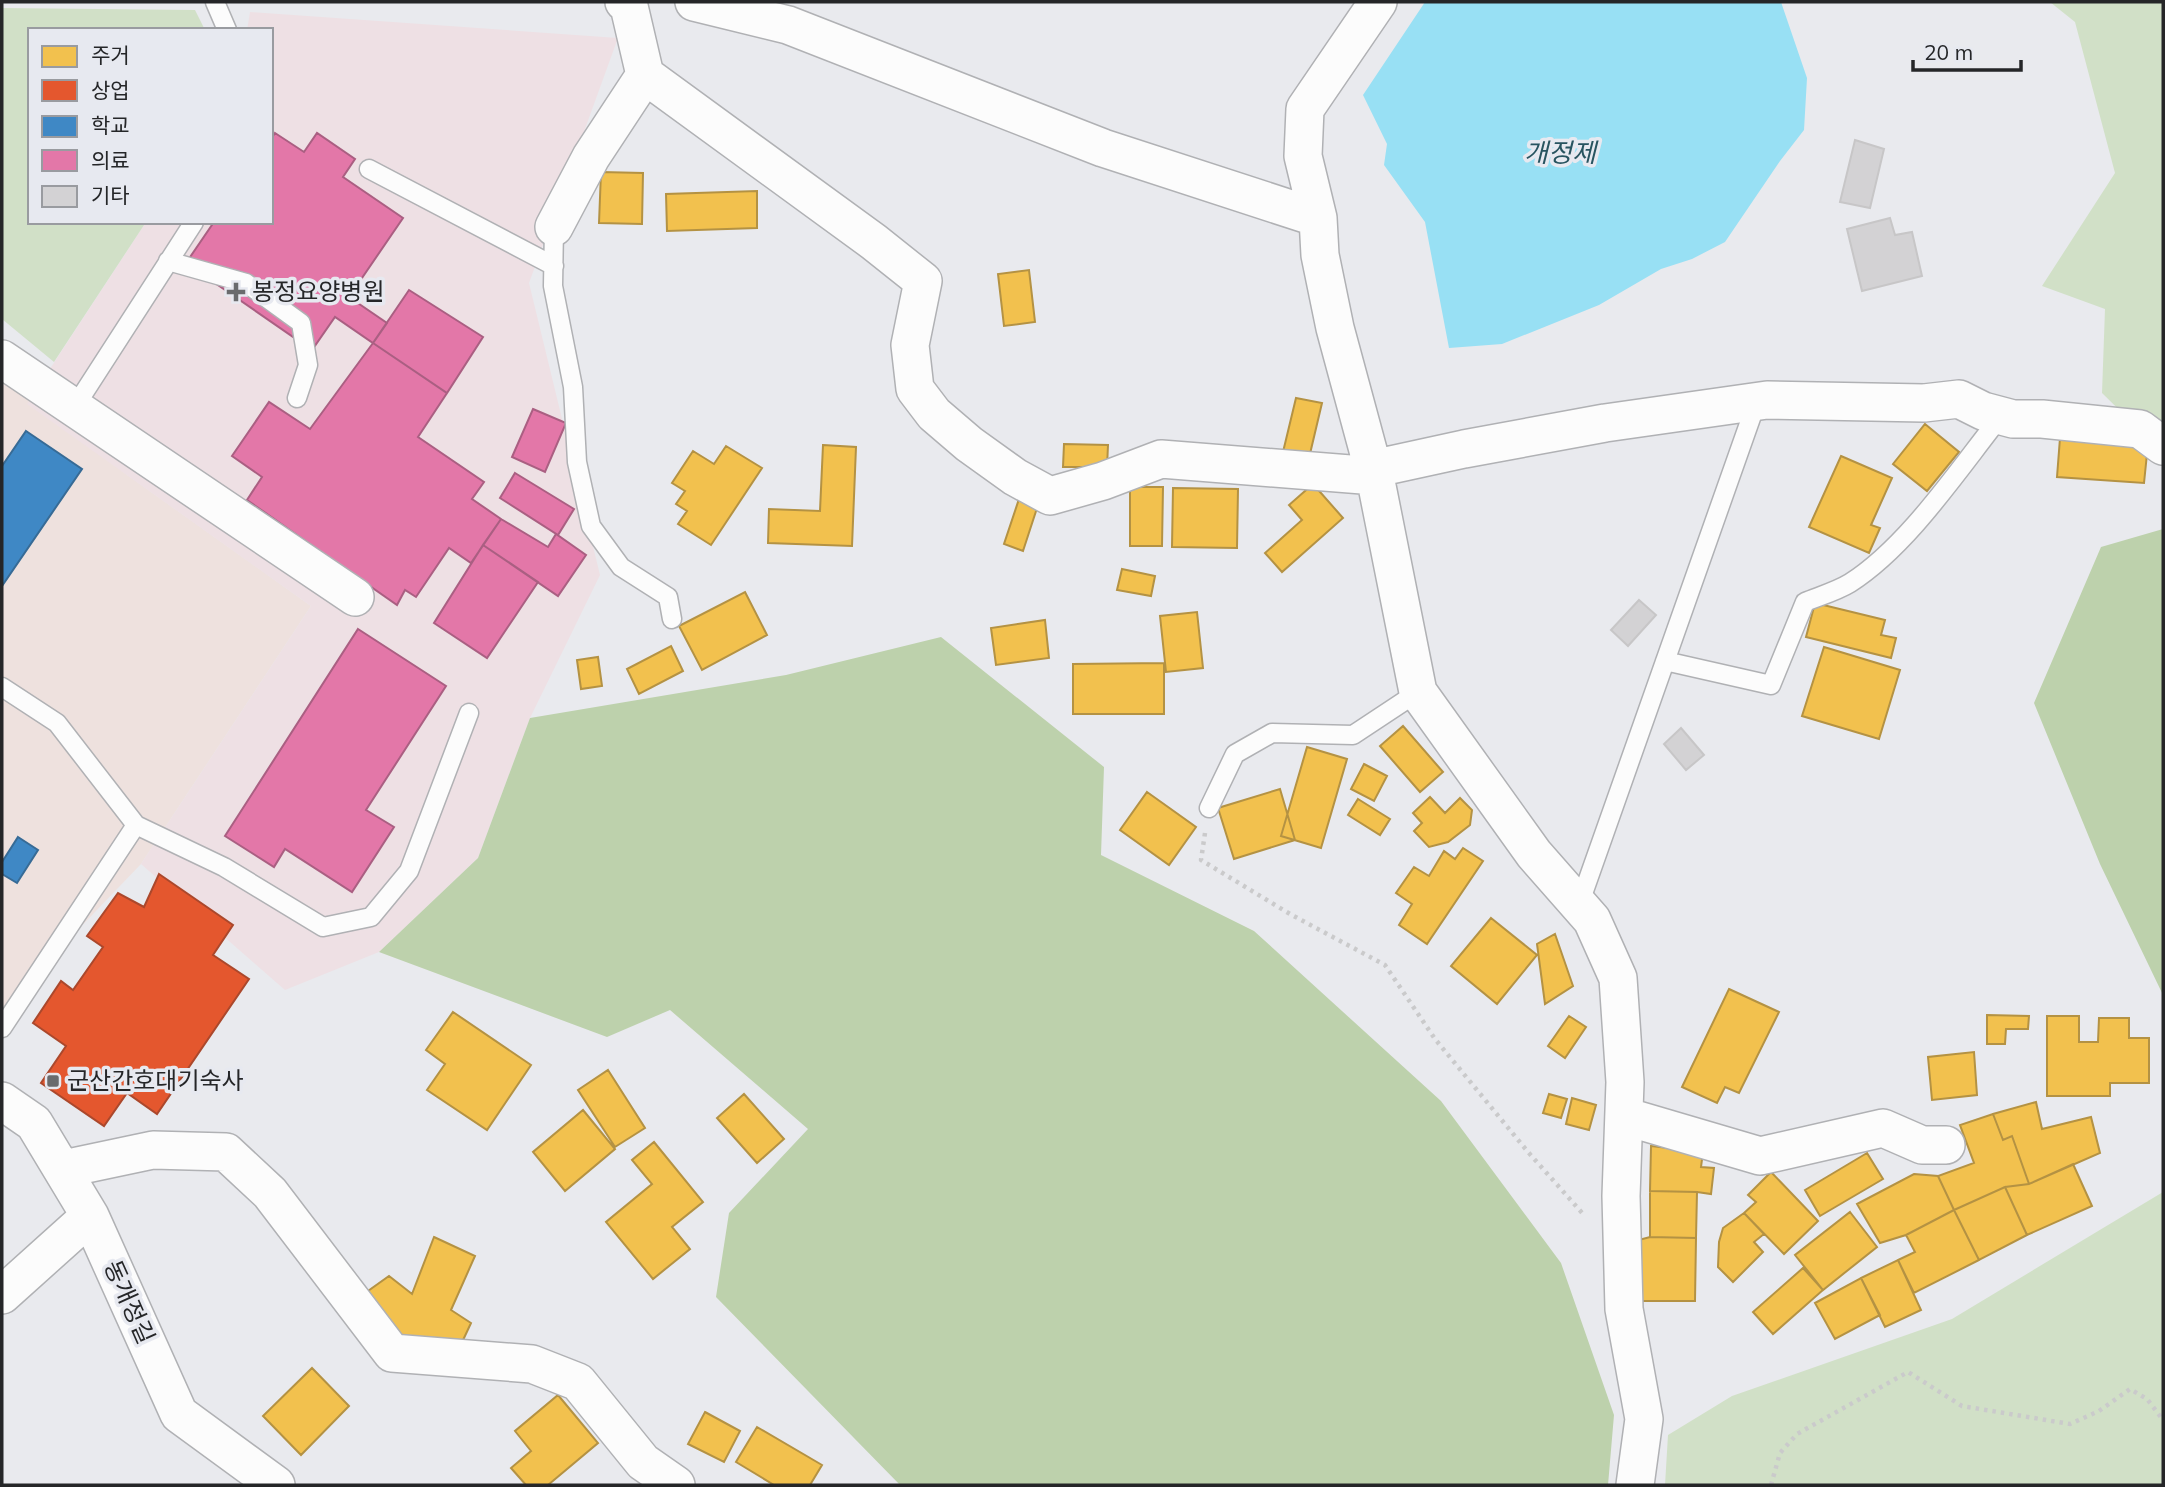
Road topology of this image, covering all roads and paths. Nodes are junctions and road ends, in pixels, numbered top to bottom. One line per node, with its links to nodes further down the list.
1 (215, 2): 5 (lane)
2 (628, 2): 6 (street)
3 (694, 2): 8 (street)
4 (1378, 2): 8 (street)
5 (226, 28)
6 (645, 75): 10 (street); 19 (street)
7 (369, 169): 12 (lane)
8 (1318, 218): 19 (street)
9 (193, 224): 11 (lane)
10 (554, 227): 12 (lane)
11 (168, 261): 14 (lane); 16 (lane)
12 (554, 266): 21 (lane)
13 (2, 359): 16 (street)
14 (297, 398)
15 (1757, 401): 17 (street); 19 (street); 22 (lane)
16 (74, 408): 20 (street)
17 (2001, 416): 18 (street); 22 (lane)
18 (2163, 446)
19 (1375, 476): 24 (street)
20 (355, 597)
21 (672, 619)
22 (1665, 661): 28 (lane)
23 (2, 687): 27 (lane)
24 (1418, 692): 26 (lane); 28 (street)
25 (469, 713): 27 (lane)
26 (1209, 808): 35 (path)
27 (136, 825): 29 (lane)
28 (1578, 905): 31 (street)
29 (2, 1028)
30 (2, 1101): 33 (street, 동개정길)
31 (1624, 1116): 32 (street); 35 (street)
32 (1946, 1145)
33 (63, 1169): 34 (street, 동개정길); 39 (street)
34 (90, 1216): 36 (street); 38 (street, 동개정길)
35 (1622, 1231): 40 (street)
36 (2, 1295)
37 (2163, 1420): 41 (path)
38 (276, 1485)
39 (676, 1485)
40 (1635, 1485)
41 (1771, 1485)

